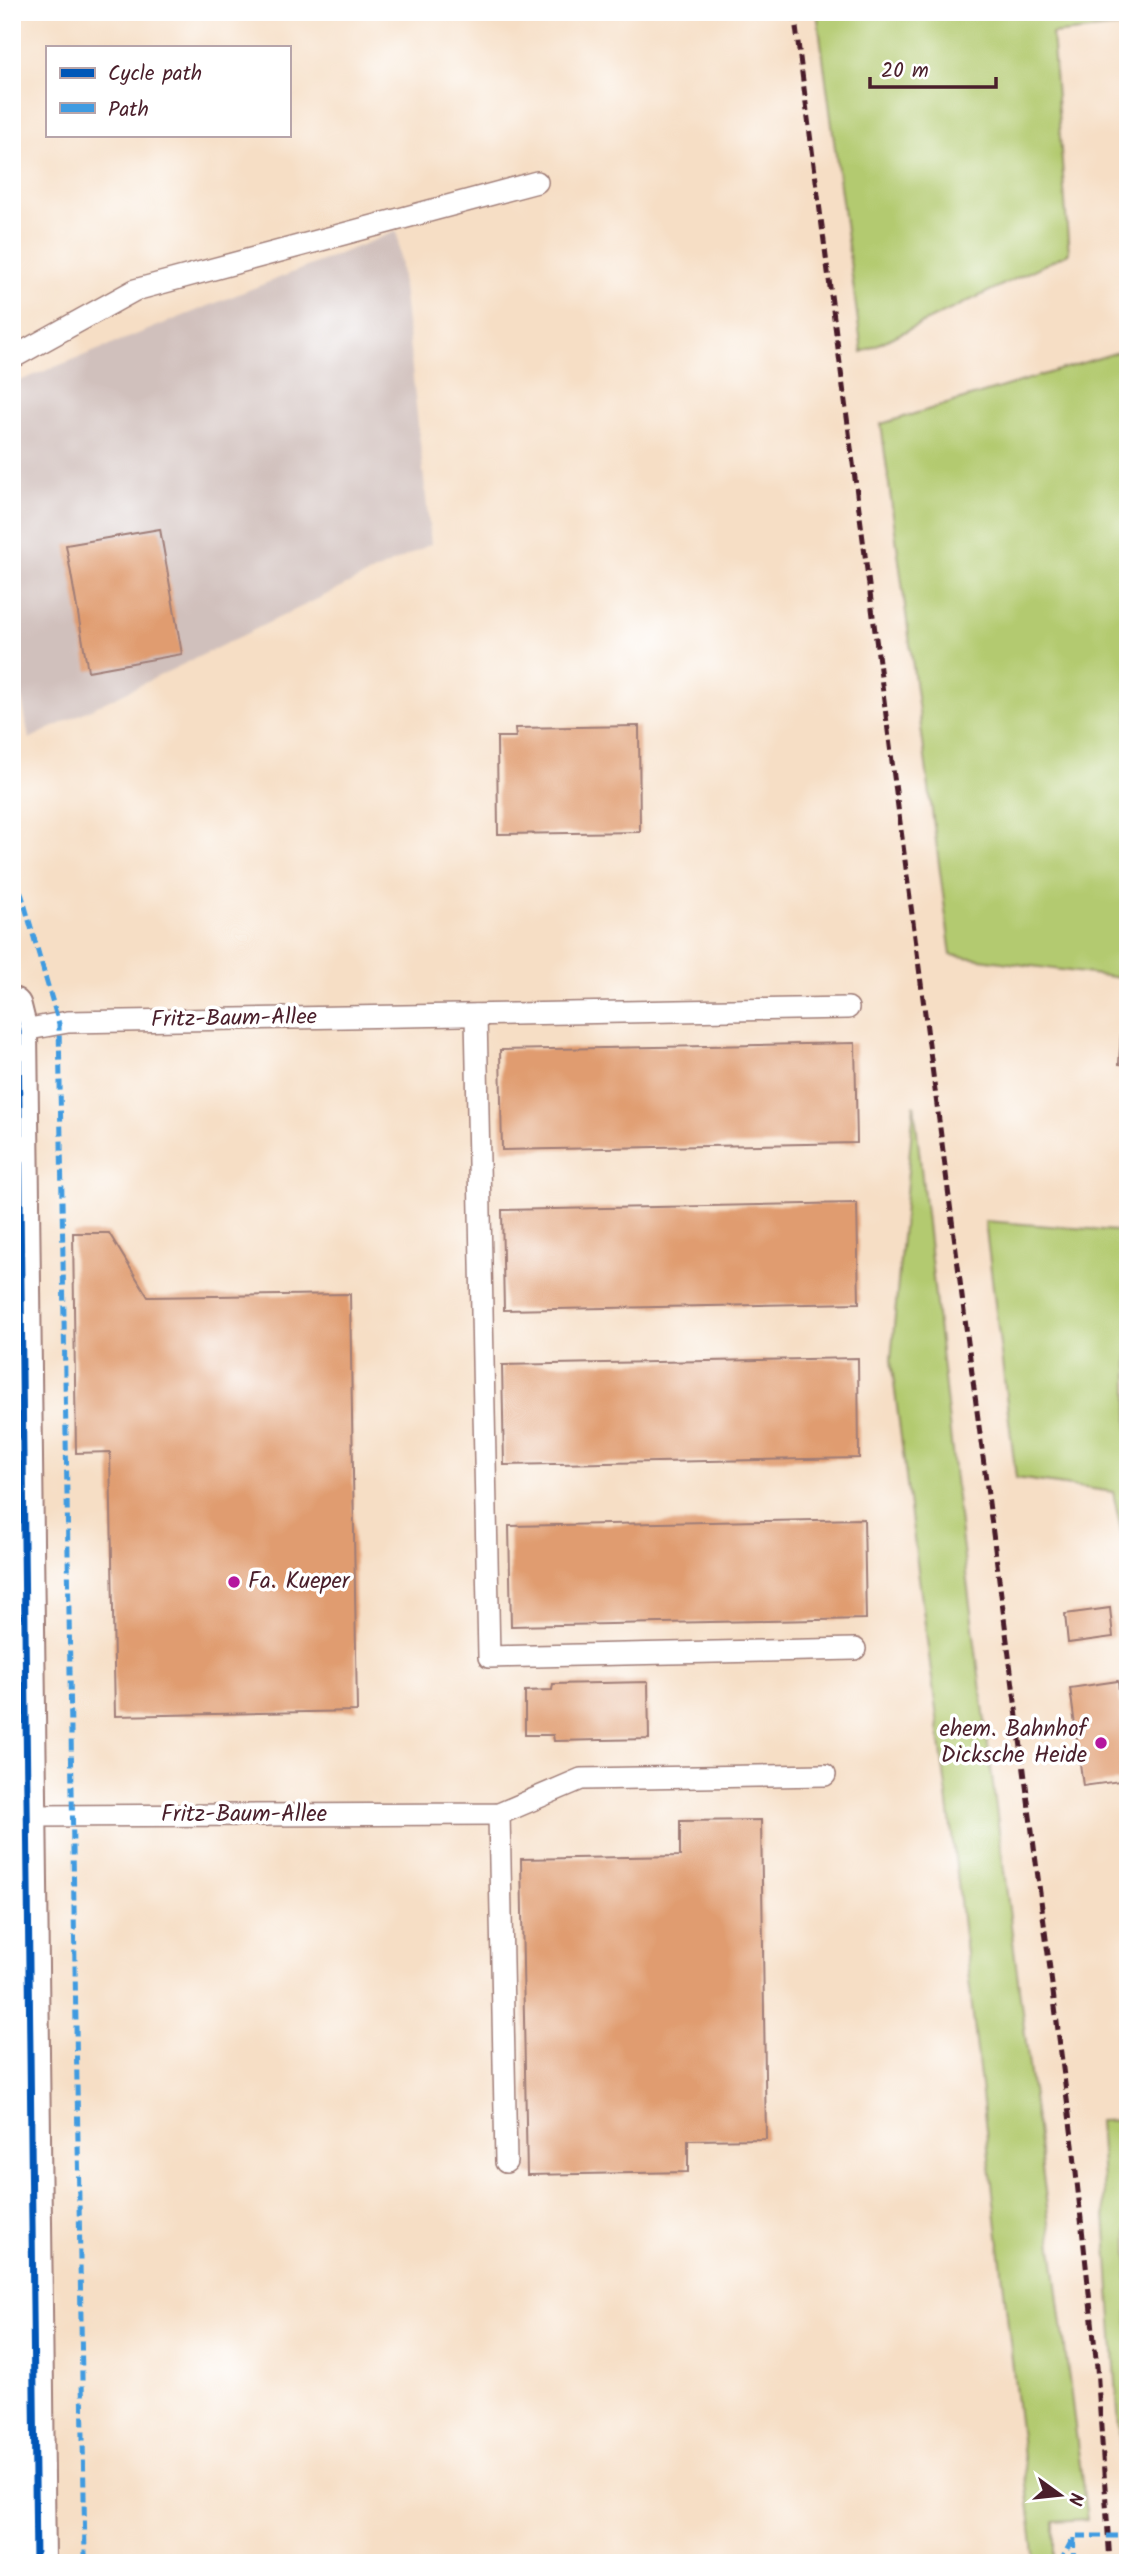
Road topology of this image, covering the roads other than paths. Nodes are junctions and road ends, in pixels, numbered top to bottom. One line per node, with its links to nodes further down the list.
1 (537, 182): 2 (lane)
2 (12, 358)
3 (848, 1008): 4 (lane, Fritz-Baum-Allee)
4 (477, 1015): 5 (lane, Fritz-Baum-Allee); 7 (lane)
5 (15, 1019): 6 (street, Fritz-Baum-Allee)
6 (18, 1580): 10 (street, Fritz-Baum-Allee)
7 (855, 1649)
8 (825, 1775): 9 (lane)
9 (499, 1814): 10 (lane, Fritz-Baum-Allee); 11 (lane)
10 (27, 1816): 12 (street, Fritz-Baum-Allee)
11 (506, 2162)
12 (23, 2285): 13 (street, Fritz-Baum-Allee)
13 (36, 2563)

